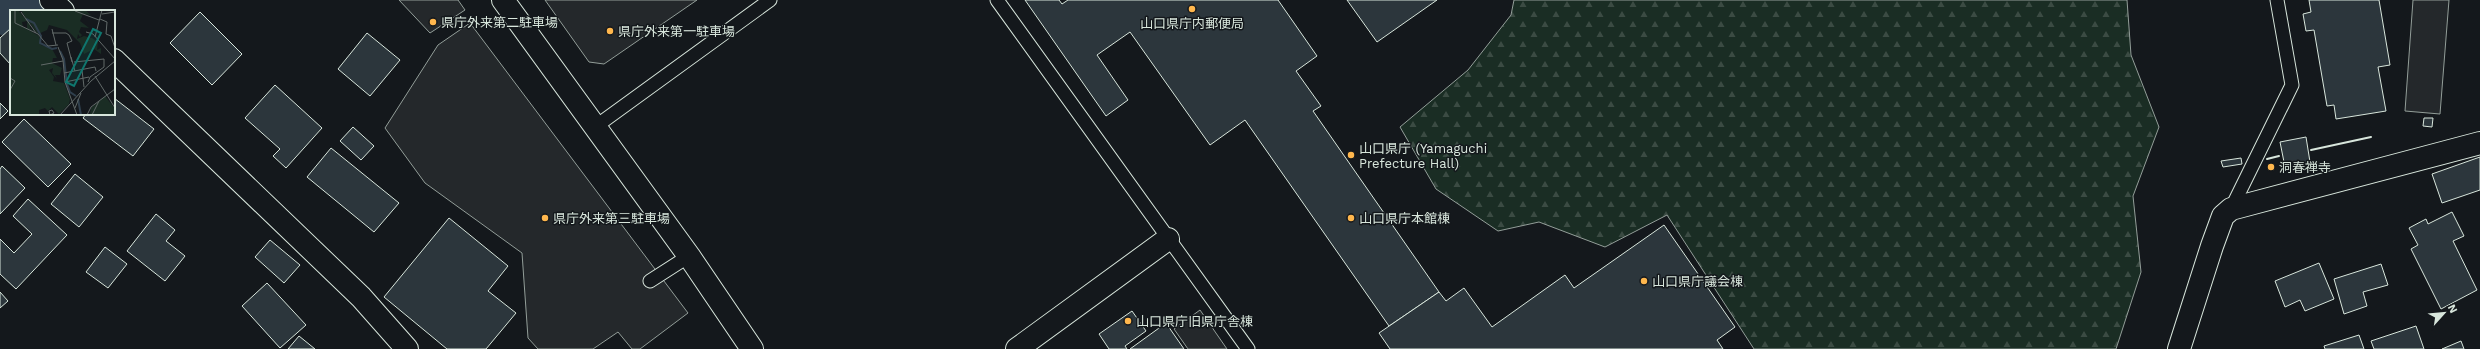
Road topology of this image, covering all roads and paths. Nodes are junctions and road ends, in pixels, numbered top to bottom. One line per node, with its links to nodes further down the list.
1 (503, 0): 6 (street)
2 (770, 0): 6 (lane)
3 (997, 0): 9 (lane)
4 (2277, 0): 8 (lane)
5 (115, 61): 12 (street)
6 (595, 127): 10 (street)
7 (2480, 143): 8 (street)
8 (2231, 209): 16 (street)
9 (1168, 240): 14 (street); 15 (lane)
10 (689, 256): 11 (lane); 13 (street)
11 (650, 281)
12 (406, 349)
13 (752, 349)
14 (1017, 349)
15 (1248, 349)
16 (2179, 349)

